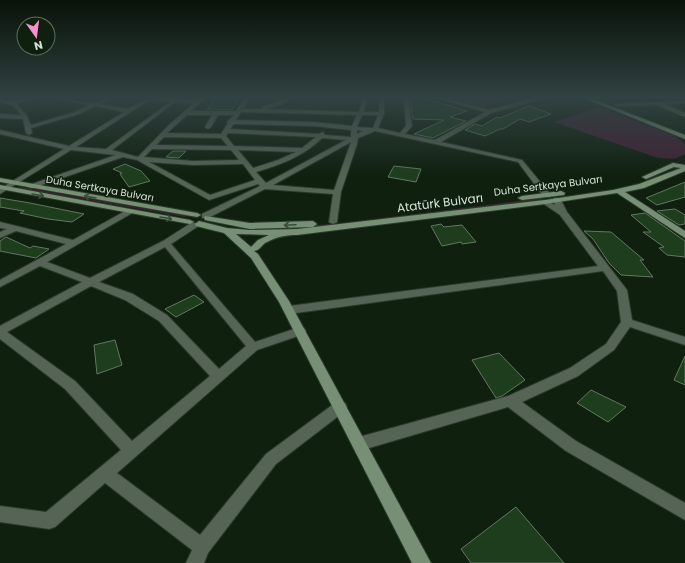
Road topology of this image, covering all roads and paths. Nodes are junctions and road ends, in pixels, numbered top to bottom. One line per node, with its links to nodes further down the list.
1 (38, 124): 15 (street)
2 (107, 124): 30 (street)
3 (143, 124): 33 (street)
4 (174, 124): 20 (street)
5 (210, 124): 16 (street)
6 (229, 124): 21 (street)
7 (316, 124): 14 (street)
8 (357, 124): 17 (street)
9 (375, 124): 18 (street)
10 (409, 124): 22 (street)
11 (467, 124): 28 (street)
12 (653, 124): 26 (main road)
13 (661, 124): 23 (main road)
14 (331, 126): 17 (street); 24 (street)
15 (29, 127): 25 (street)
16 (208, 127)
17 (354, 129): 18 (street); 27 (street)
18 (372, 130): 22 (street); 27 (street)
19 (2, 134): 25 (street)
20 (163, 134): 21 (street); 29 (street)
21 (224, 134): 24 (street); 31 (street)
22 (402, 134): 28 (street)
23 (685, 134)
24 (322, 136): 27 (street); 32 (street)
25 (25, 137): 30 (street)
26 (685, 137)
27 (355, 139): 46 (street); 49 (street)
28 (436, 142): 50 (street)
29 (151, 147): 31 (street); 35 (street)
30 (70, 148): 33 (street); 43 (street)
31 (232, 148): 32 (street); 37 (street)
32 (302, 150): 40 (street)
33 (107, 151): 34 (street)
34 (122, 155): 35 (street); 44 (street)
35 (139, 159): 37 (street); 42 (street)
36 (685, 161): 38 (main road, Duha Sertkaya Bulvarı)
37 (244, 162): 40 (street)
38 (673, 166): 39 (main road); 45 (main road, Duha Sertkaya Bulvarı)
39 (684, 169): 48 (main road, Atatürk Bulvarı)
40 (251, 171): 42 (street)
41 (0, 180): 43 (main road, Duha Sertkaya Bulvarı)
42 (259, 180): 46 (street)
43 (15, 183): 44 (main road, Duha Sertkaya Bulvarı); 47 (street)
44 (30, 186): 54 (main road, Duha Sertkaya Bulvarı, one-way to 44)
45 (612, 186): 48 (main road); 50 (main road, Duha Sertkaya Bulvarı)
46 (265, 187): 49 (street); 54 (street)
47 (2, 189): 52 (main road, Duha Sertkaya Bulvarı, one-way to 52)
48 (619, 191): 51 (main road, Atatürk Bulvarı); 62 (main road)
49 (337, 192): 55 (street)
50 (546, 198): 51 (main road, Atatürk Bulvarı); 53 (street); 55 (main road, Duha Sertkaya Bulvarı); 61 (main road, Atatürk Bulvarı)
51 (557, 200): 53 (street)
52 (130, 212): 54 (main road, Duha Sertkaya Bulvarı, one-way to 54); 64 (street)
53 (563, 213): 68 (street)
54 (199, 220): 57 (main road, Duha Sertkaya Bulvarı); 59 (main road, Atatürk Bulvarı); 65 (street)
55 (333, 222): 57 (main road, Duha Sertkaya Bulvarı, one-way to 57)
56 (0, 225): 58 (street)
57 (243, 225): 60 (main road)
58 (15, 228): 63 (street); 64 (street)
59 (227, 231): 60 (main road, Atatürk Bulvarı); 66 (main road)
60 (249, 233): 61 (main road, Atatürk Bulvarı); 66 (main road)
61 (283, 233): 66 (main road)
62 (685, 235)
63 (0, 236)
64 (75, 243): 67 (street)
65 (166, 243): 69 (street); 76 (street)
66 (255, 252): 71 (main road)
67 (40, 262): 69 (street); 70 (street)
68 (606, 268): 71 (street); 72 (street)
69 (90, 282): 74 (street); 77 (street)
70 (0, 284)
71 (289, 310): 73 (main road)
72 (627, 322): 75 (street); 78 (street)
73 (300, 331): 76 (street); 79 (main road)
74 (0, 332): 81 (street)
75 (685, 341)
76 (253, 347): 77 (street)
77 (218, 376): 81 (street)
78 (510, 401): 80 (street); 83 (street)
79 (340, 407): 80 (main road); 85 (street)
80 (359, 444): 87 (main road)
81 (131, 450): 82 (street)
82 (104, 474): 84 (street); 85 (street)
83 (685, 512)
84 (0, 514)
85 (202, 547): 86 (street)
86 (195, 563)
87 (422, 563)

